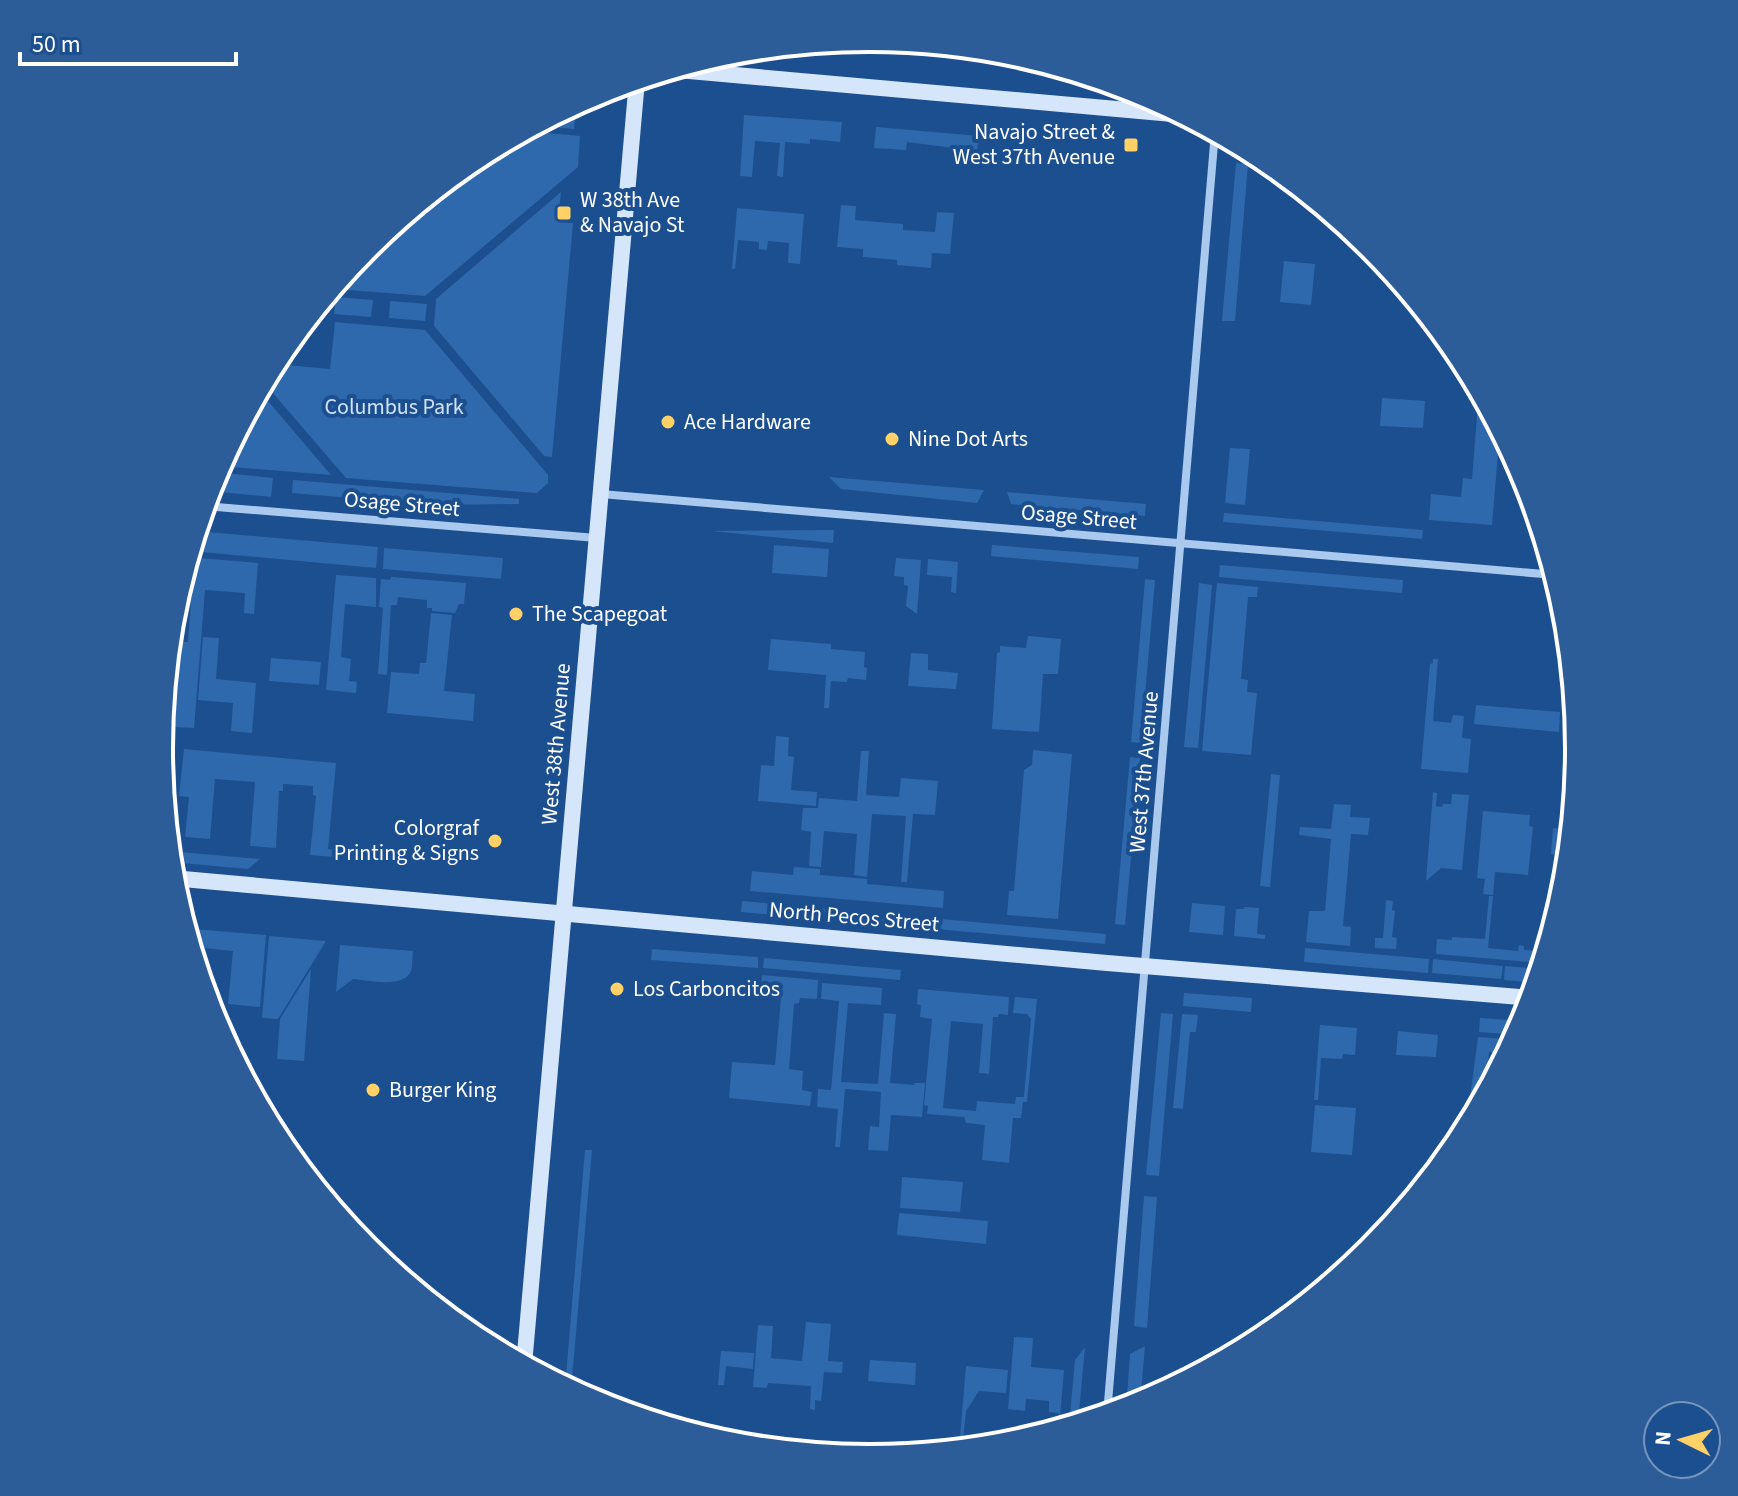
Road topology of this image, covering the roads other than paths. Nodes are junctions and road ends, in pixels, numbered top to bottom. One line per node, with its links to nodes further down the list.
1 (704, 72): 3 (main road)
2 (636, 92): 5 (main road, West 38th Avenue)
3 (1151, 112)
4 (1214, 143): 8 (street, West 37th Avenue)
5 (600, 494): 7 (main road, West 38th Avenue); 8 (street, Osage Street)
6 (216, 507): 7 (street, Osage Street)
7 (597, 538): 11 (main road, West 38th Avenue)
8 (1181, 544): 9 (street, Osage Street); 12 (street, West 37th Avenue)
9 (1542, 574)
10 (185, 879): 11 (main road, North Pecos Street)
11 (563, 912): 12 (main road, North Pecos Street); 14 (main road, West 38th Avenue)
12 (1146, 967): 13 (main road, North Pecos Street); 15 (street, West 37th Avenue)
13 (1519, 997)
14 (525, 1353)
15 (1108, 1401)

